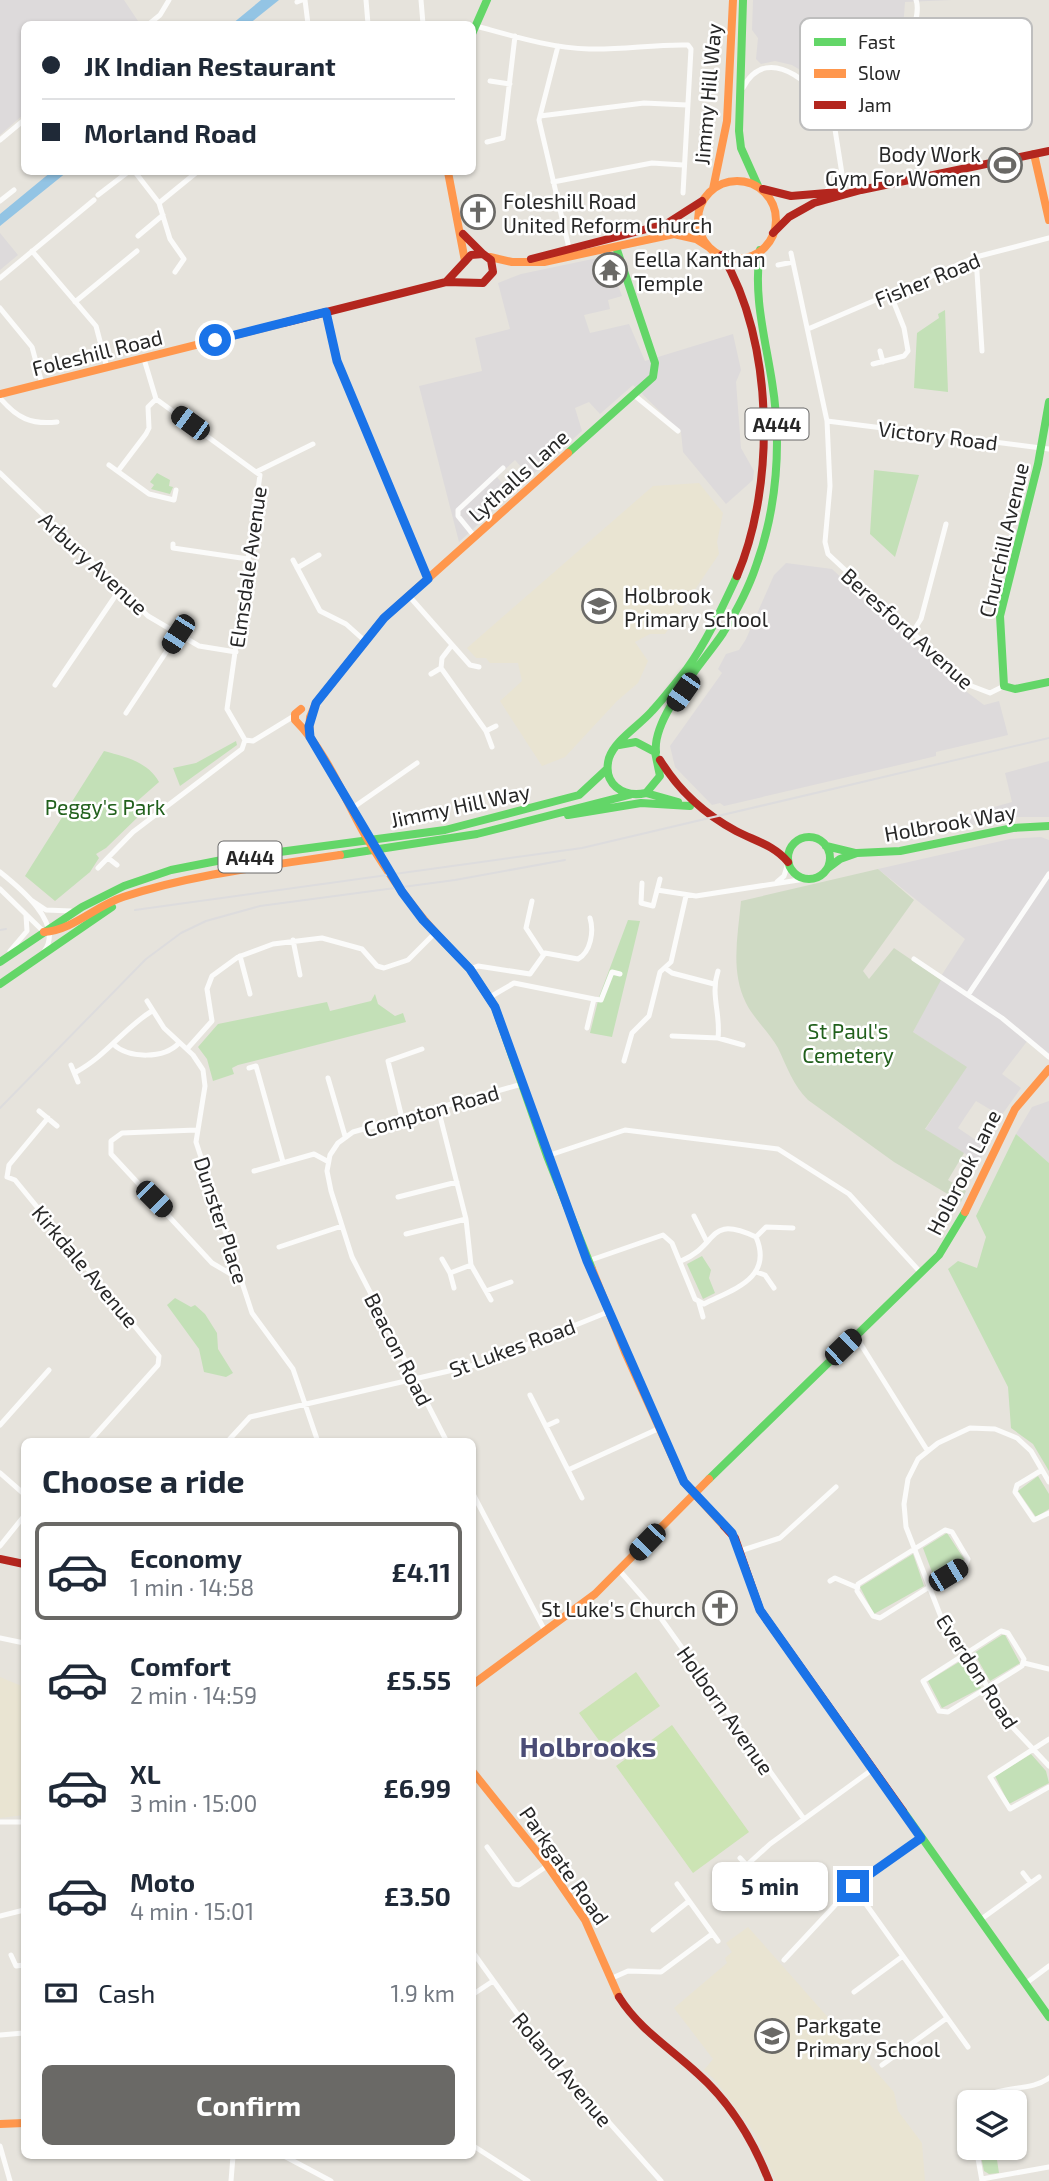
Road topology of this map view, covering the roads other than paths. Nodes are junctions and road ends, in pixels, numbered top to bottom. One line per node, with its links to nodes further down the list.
1 (169, 0): 10 (street)
2 (366, 0): 12 (street)
3 (421, 0): 13 (street)
4 (487, 0): 14 (main road)
5 (733, 0): 39 (main road, Jimmy Hill Way)
6 (743, 0): 21 (main road, Jimmy Hill Way)
7 (916, 0): 9 (street)
8 (301, 1): 11 (street)
9 (919, 18)
10 (153, 21)
11 (307, 21)
12 (368, 21)
13 (423, 21)
14 (476, 25)
15 (476, 30): 16 (street)
16 (515, 36): 17 (street); 20 (street)
17 (558, 46): 22 (street); 23 (street)
18 (800, 77): 21 (street)
19 (490, 81): 20 (street)
20 (510, 84): 27 (street)
21 (739, 104): 36 (main road, Jimmy Hill Way)
22 (687, 105): 23 (street); 30 (street)
23 (540, 116): 35 (street)
24 (21, 123): 26 (street)
25 (835, 130): 42 (street)
26 (0, 140)
27 (487, 142)
28 (1049, 151): 29 (main road)
29 (1034, 154): 40 (main road); 47 (main road)
30 (683, 165): 35 (street); 41 (street)
31 (124, 175): 56 (street)
32 (137, 175): 45 (street)
33 (193, 175): 45 (street)
34 (449, 175): 48 (main road)
35 (553, 182): 53 (street)
36 (760, 188): 39 (main road); 42 (main road); 49 (main road)
37 (0, 190): 43 (street)
38 (14, 190): 43 (street)
39 (713, 190): 44 (main road)
40 (862, 190): 42 (main road); 49 (main road)
41 (683, 193)
42 (820, 194)
43 (3, 199)
44 (702, 201): 53 (main road); 54 (main road)
45 (159, 202): 46 (street)
46 (163, 215): 50 (street); 67 (street)
47 (1049, 220)
48 (461, 232): 59 (main road); 62 (main road)
49 (773, 233): 55 (main road)
50 (138, 236)
51 (1049, 238): 61 (street, Fisher Road)
52 (616, 247): 54 (main road); 63 (main road); 84 (main road, Lythalls Lane)
53 (569, 248): 63 (main road)
54 (710, 248): 60 (main road)
55 (761, 250): 60 (main road); 133 (main road, A444)
56 (32, 251): 69 (street); 73 (street)
57 (137, 251): 73 (street)
58 (792, 253): 65 (street, Beresford Avenue)
59 (484, 255): 62 (main road); 64 (main road); 68 (main road)
60 (722, 256): 131 (main road, A444)
61 (976, 257): 72 (street, Fisher Road); 78 (street)
62 (465, 261): 70 (main road); 71 (main road)
63 (526, 261): 64 (main road)
64 (512, 262): 68 (main road)
65 (793, 262): 66 (street); 76 (street, Beresford Avenue)
66 (778, 265)
67 (175, 272)
68 (493, 272): 71 (main road)
69 (0, 278)
70 (446, 282): 71 (main road, Foleshill Road); 75 (main road, Foleshill Road)
71 (472, 282)
72 (890, 293): 76 (street, Fisher Road); 80 (street)
73 (75, 302): 82 (street)
74 (0, 308): 83 (street)
75 (326, 312): 79 (main road, Foleshill Road); 108 (street)
76 (808, 329): 88 (street, Beresford Avenue)
77 (880, 351): 80 (street)
78 (982, 351)
79 (144, 359): 82 (main road, Foleshill Road); 86 (street)
80 (883, 362): 81 (street)
81 (873, 364)
82 (107, 368): 83 (main road, Foleshill Road)
83 (42, 384): 85 (main road, Foleshill Road)
84 (634, 395): 90 (street); 102 (main road, Lythalls Lane)
85 (0, 396): 89 (street)
86 (156, 399): 95 (street); 96 (street, Elmsdale Avenue)
87 (1049, 402): 92 (main road, Churchill Avenue)
88 (827, 421): 92 (street, Victory Road); 111 (street, Beresford Avenue)
89 (57, 422)
90 (678, 431)
91 (313, 444): 96 (street)
92 (1045, 448): 121 (main road, Churchill Avenue)
93 (109, 465): 95 (street)
94 (503, 468): 102 (street)
95 (118, 471): 99 (street)
96 (258, 471): 105 (street, Elmsdale Avenue)
97 (0, 473): 109 (street, Arbury Avenue)
98 (176, 490): 99 (street)
99 (174, 500): 100 (street)
100 (172, 509)
101 (946, 524): 111 (street)
102 (475, 537): 108 (main road, Lythalls Lane)
103 (173, 548): 105 (street)
104 (319, 555): 107 (street)
105 (248, 559): 115 (street, Elmsdale Avenue)
106 (293, 560): 107 (street)
107 (297, 568): 113 (street)
108 (428, 579): 110 (main road, Lythalls Lane)
109 (120, 589): 112 (street, Arbury Avenue); 120 (street)
110 (408, 596): 113 (main road, Lythalls Lane); 114 (street)
111 (912, 633): 121 (street, Beresford Avenue)
112 (178, 634): 115 (street, Arbury Avenue); 124 (street)
113 (365, 641): 122 (main road, Lythalls Lane)
114 (452, 645): 116 (street); 117 (street)
115 (236, 652): 130 (street, Elmsdale Avenue)
116 (479, 667)
117 (441, 668): 118 (street); 128 (street)
118 (431, 674)
119 (1049, 682): 121 (main road)
120 (55, 685)
121 (1004, 686)
122 (316, 703): 123 (main road, Lythalls Lane); 125 (main road, Lythalls Lane)
123 (301, 709): 125 (main road); 126 (main road)
124 (127, 713)
125 (310, 718): 126 (main road); 129 (main road, Lythalls Lane)
126 (297, 721): 129 (main road, Lythalls Lane); 130 (street)
127 (496, 726): 128 (street)
128 (486, 731): 132 (street)
129 (310, 737): 139 (main road, Lythalls Lane)
130 (245, 740): 147 (street)
131 (620, 744): 133 (main road); 135 (main road)
132 (492, 747)
133 (657, 755): 136 (main road); 140 (main road)
134 (417, 763): 139 (street)
135 (607, 769): 137 (main road); 163 (main road, Jimmy Hill Way / A444)
136 (646, 793): 137 (main road); 138 (main road)
137 (629, 795): 141 (main road, Jimmy Hill Way / A444)
138 (690, 806): 140 (main road); 141 (main road)
139 (351, 809): 166 (main road, Lythalls Lane)
140 (705, 813): 144 (main road)
141 (531, 821): 167 (main road, Jimmy Hill Way / A444)
142 (1049, 827): 146 (main road, Holbrook Way)
143 (797, 840): 144 (main road, Holbrook Way); 145 (main road, Holbrook Way); 148 (main road)
144 (769, 845): 148 (main road)
145 (826, 846): 146 (main road, Holbrook Way); 151 (main road)
146 (857, 853): 151 (main road, Holbrook Way)
147 (108, 858): 149 (street); 150 (street)
148 (788, 862): 155 (main road); 156 (street)
149 (117, 865)
150 (98, 868)
151 (828, 868): 155 (main road, Holbrook Way)
152 (0, 872): 160 (street)
153 (1049, 874): 181 (street)
154 (660, 879): 159 (street)
155 (805, 879): 156 (street)
156 (777, 882): 161 (street)
157 (642, 883): 159 (street)
158 (0, 889): 164 (street)
159 (657, 890): 161 (street)
160 (26, 896): 163 (street); 167 (street)
161 (686, 896): 173 (street)
162 (532, 901): 169 (street)
163 (79, 909): 167 (main road, Jimmy Hill Way / A444)
164 (25, 914): 167 (street); 172 (street)
165 (590, 918): 169 (street)
166 (435, 933): 168 (street); 174 (main road, Lythalls Lane)
167 (51, 934): 172 (main road, Jimmy Hill Way / A444); 178 (main road, A444)
168 (293, 940): 170 (street); 177 (street)
169 (543, 954): 174 (street)
170 (240, 956): 180 (street); 192 (street)
171 (914, 959): 181 (street)
172 (0, 962)
173 (664, 968): 179 (street); 195 (street)
174 (470, 969): 182 (main road, Lythalls Lane)
175 (718, 971): 179 (street)
176 (620, 974): 183 (street)
177 (300, 975)
178 (0, 984)
179 (714, 984): 188 (street)
180 (250, 994)
181 (968, 995): 194 (street)
182 (490, 997): 183 (street); 204 (main road, Lythalls Lane)
183 (594, 999): 186 (street)
184 (147, 1000): 185 (street, Dunster Place)
185 (152, 1011): 189 (street, Dunster Place); 190 (street)
186 (587, 1028)
187 (673, 1035): 188 (street)
188 (718, 1038): 191 (street)
189 (179, 1043): 190 (street); 192 (street, Dunster Place)
190 (113, 1044): 201 (street)
191 (743, 1045)
192 (187, 1049): 210 (street, Dunster Place)
193 (422, 1049): 208 (street)
194 (1049, 1057)
195 (624, 1061)
196 (263, 1064): 198 (street)
197 (71, 1065): 201 (street)
198 (256, 1066): 199 (street); 214 (street)
199 (248, 1068)
200 (1049, 1069): 234 (main road, Holbrook Lane)
201 (76, 1072): 203 (street)
202 (328, 1078): 211 (street)
203 (78, 1082)
204 (522, 1084): 205 (street, Compton Road); 212 (main road, Lythalls Lane)
205 (439, 1108): 208 (street, Compton Road); 218 (street)
206 (39, 1111): 207 (street)
207 (48, 1118): 209 (street); 216 (street)
208 (402, 1118): 211 (street, Compton Road)
209 (57, 1126)
210 (196, 1130): 235 (street, Dunster Place); 235 (street)
211 (345, 1136): 213 (street, Compton Road)
212 (547, 1156): 229 (main road, Lythalls Lane); 234 (street)
213 (327, 1161): 214 (street); 222 (street)
214 (283, 1162): 215 (street)
215 (254, 1171)
216 (7, 1177): 217 (street); 253 (street, Kirkdale Avenue)
217 (0, 1182)
218 (457, 1182): 219 (street); 221 (street)
219 (398, 1197)
220 (694, 1216): 226 (street)
221 (466, 1219): 224 (street); 231 (street)
222 (342, 1226): 227 (street); 246 (street, Beacon Road)
223 (793, 1228): 225 (street)
224 (406, 1234)
225 (756, 1237): 226 (street); 232 (street)
226 (707, 1242): 230 (street)
227 (279, 1247)
228 (442, 1259): 233 (street)
229 (587, 1261): 230 (street); 242 (main road, Lythalls Lane)
230 (681, 1261): 241 (street)
231 (471, 1265): 233 (street); 239 (street)
232 (756, 1272): 238 (street); 241 (street)
233 (450, 1273): 237 (street)
234 (921, 1273): 244 (main road, Holbrook Lane)
235 (241, 1280): 248 (street, Dunster Place)
236 (511, 1282): 239 (street)
237 (454, 1288)
238 (774, 1288)
239 (486, 1291): 240 (street)
240 (491, 1300)
241 (699, 1303): 243 (street)
242 (608, 1312): 246 (street, St Lukes Road); 252 (main road, Lythalls Lane)
243 (703, 1317)
244 (855, 1335): 257 (street); 264 (main road, Holbrook Lane)
245 (49, 1370): 250 (street)
246 (414, 1379): 248 (street, St Lukes Road); 256 (street, Beacon Road)
247 (530, 1395): 251 (street)
248 (304, 1404): 254 (street, St Lukes Road); 255 (street, Dunster Place)
249 (557, 1420): 251 (street)
250 (0, 1425)
251 (546, 1426): 258 (street)
252 (660, 1428): 258 (street); 264 (main road, Lythalls Lane)
253 (92, 1438)
254 (231, 1438)
255 (317, 1438)
256 (445, 1438)
257 (927, 1450): 259 (street, Everdon Road); 270 (street, Everdon Road)
258 (568, 1470): 265 (street)
259 (1042, 1470): 261 (street, Everdon Road); 267 (street)
260 (0, 1473): 263 (street)
261 (1049, 1482)
262 (836, 1487): 271 (street)
263 (21, 1491)
264 (693, 1494): 271 (main road, Lythalls Lane); 274 (main road, Holbrook Lane)
265 (582, 1498)
266 (476, 1500): 278 (street)
267 (1049, 1513)
268 (21, 1520): 269 (street)
269 (0, 1546)
270 (916, 1548): 276 (street, Everdon Road); 276 (street); 277 (street)
271 (740, 1551): 289 (main road, Lythalls Lane)
272 (0, 1559): 273 (main road)
273 (21, 1563)
274 (619, 1570): 278 (main road, Holbrook Lane); 292 (street, Holborn Avenue)
275 (830, 1581): 277 (street)
276 (930, 1586): 277 (street); 281 (street, Everdon Road)
277 (856, 1587)
278 (545, 1631): 284 (main road, Holbrook Lane)
279 (0, 1638): 280 (street)
280 (21, 1642)
281 (967, 1653): 282 (street); 285 (street, Everdon Road); 285 (street)
282 (1024, 1663): 283 (street); 285 (street)
283 (1049, 1669)
284 (476, 1682)
285 (987, 1688): 287 (street, Everdon Road)
286 (1049, 1739): 287 (street)
287 (1033, 1749): 288 (street, Everdon Road); 291 (street)
288 (1049, 1766)
289 (873, 1769): 292 (street); 295 (main road, Lythalls Lane)
290 (476, 1776): 299 (main road, Parkgate Road)
291 (1049, 1787)
292 (804, 1819): 298 (street)
293 (0, 1822): 294 (street)
294 (21, 1822)
295 (921, 1838): 305 (street); 310 (main road, Lythalls Lane)
296 (487, 1847): 299 (street)
297 (740, 1858): 298 (street)
298 (748, 1864): 300 (street)
299 (547, 1866): 320 (main road, Parkgate Road)
300 (753, 1872)
301 (1023, 1873): 303 (street)
302 (1039, 1877): 303 (street)
303 (1030, 1882): 310 (street)
304 (677, 1884): 306 (street)
305 (853, 1886): 315 (street); 317 (street)
306 (690, 1901): 311 (street); 312 (street)
307 (0, 1906): 309 (street)
308 (21, 1911): 309 (street)
309 (1, 1915)
310 (980, 1920): 322 (main road, Lythalls Lane)
311 (653, 1930)
312 (712, 1934): 313 (street); 320 (street)
313 (718, 1941)
314 (11, 1955): 318 (street)
315 (903, 1956): 324 (street); 326 (street)
316 (476, 1957): 321 (street, Roland Avenue)
317 (784, 1961)
318 (21, 1965)
319 (1049, 1966): 322 (street)
320 (610, 1979): 347 (main road, Parkgate Road)
321 (493, 1981): 323 (street); 346 (street, Roland Avenue)
322 (1025, 1984): 325 (main road, Lythalls Lane)
323 (476, 1992)
324 (854, 1992)
325 (1049, 2017)
326 (947, 2018): 329 (street); 330 (street)
327 (21, 2033): 328 (street)
328 (0, 2035)
329 (968, 2047)
330 (882, 2065)
331 (1049, 2078): 332 (street)
332 (1009, 2090)
333 (21, 2123): 334 (main road)
334 (0, 2124)
335 (0, 2146): 342 (street)
336 (476, 2148): 345 (street)
337 (233, 2159): 343 (street)
338 (290, 2159): 344 (street)
339 (978, 2160): 341 (street)
340 (1049, 2167): 341 (street)
341 (982, 2180)
342 (10, 2181)
343 (231, 2181)
344 (329, 2181)
345 (528, 2181)
346 (661, 2181)
347 (769, 2181)

